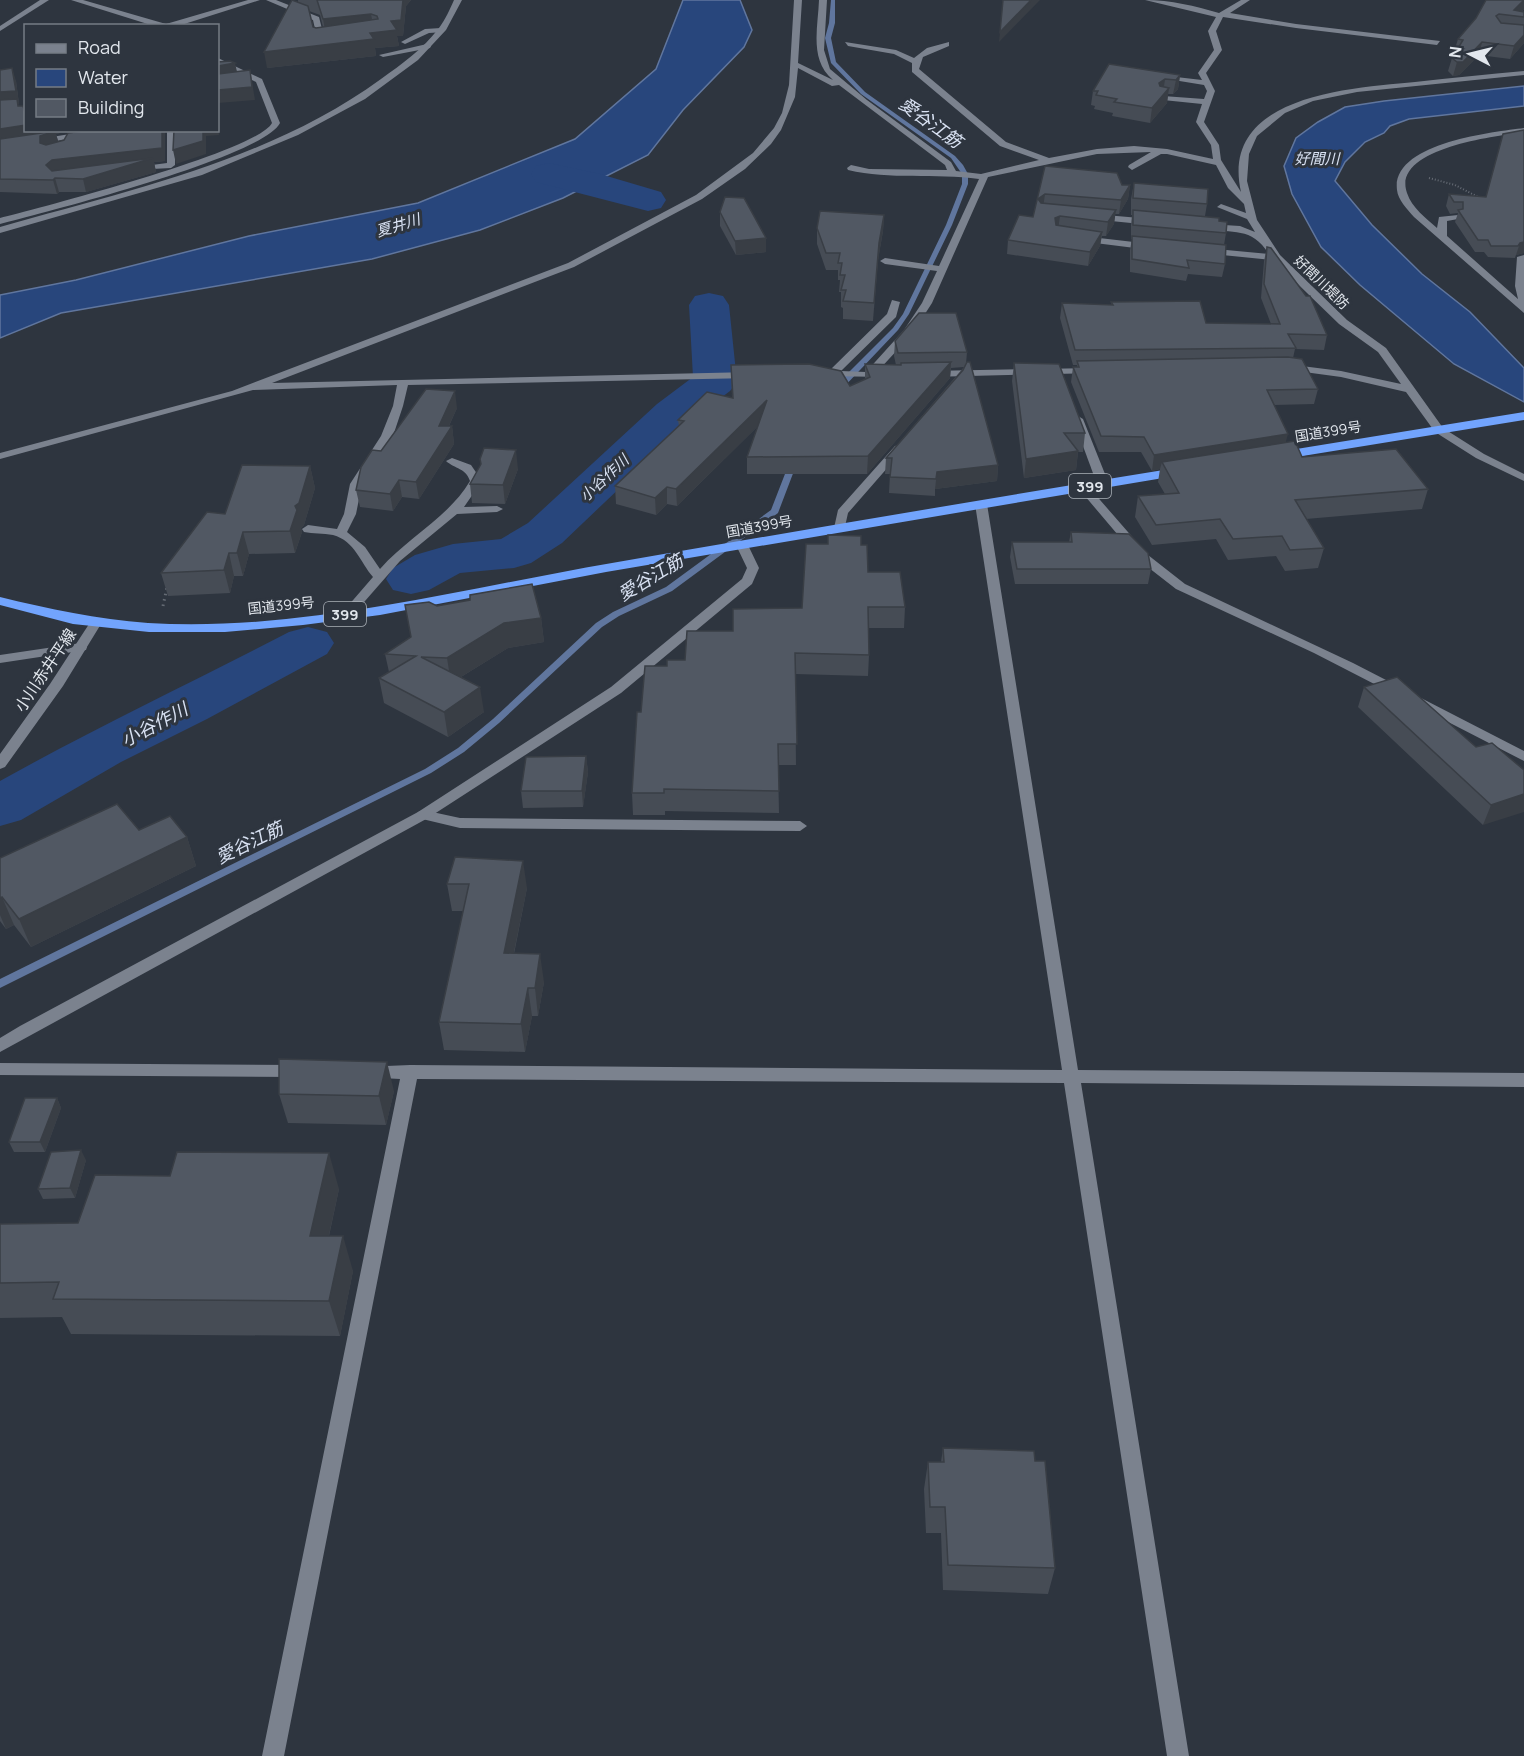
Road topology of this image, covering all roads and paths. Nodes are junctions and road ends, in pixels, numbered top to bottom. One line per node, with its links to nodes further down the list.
1 (45, 0): 13 (street)
2 (75, 0): 11 (street)
3 (256, 0): 12 (street)
4 (270, 0): 15 (street)
5 (458, 0): 14 (street)
6 (798, 0): 24 (street)
7 (823, 0): 32 (street)
8 (1149, 0): 10 (street)
9 (1246, 0): 10 (street)
10 (1222, 15): 17 (street); 31 (street)
11 (157, 24)
12 (176, 24)
13 (0, 30)
14 (441, 30): 16 (street); 20 (street)
15 (342, 37)
16 (405, 42)
17 (1437, 43)
18 (848, 44): 23 (street)
19 (946, 44): 23 (street)
20 (428, 46): 21 (street); 48 (street)
21 (383, 55)
22 (219, 60): 29 (street)
23 (915, 62): 43 (street)
24 (793, 64): 32 (street); 83 (street)
25 (1524, 66): 27 (street)
26 (1524, 73): 27 (street, 好間川堤防)
27 (1507, 75): 53 (street, 好間川堤防)
28 (1153, 76): 31 (street)
29 (254, 78): 30 (street); 39 (street)
30 (236, 80)
31 (1206, 83): 34 (street)
32 (844, 86): 49 (street)
33 (1162, 98): 34 (street)
34 (1207, 102): 44 (street)
35 (1524, 130): 50 (street)
36 (103, 132): 38 (street)
37 (171, 132): 46 (street)
38 (68, 138): 40 (street); 41 (street)
39 (257, 139): 48 (street); 58 (street)
40 (0, 148)
41 (64, 149)
42 (1160, 151): 43 (street); 44 (street); 45 (street)
43 (1050, 161): 51 (street)
44 (1220, 163): 53 (street)
45 (1132, 167)
46 (148, 168)
47 (851, 168): 49 (street)
48 (199, 173): 61 (street)
49 (953, 173): 51 (street)
50 (1405, 175): 52 (path); 63 (street)
51 (982, 177): 70 (street)
52 (1487, 200)
53 (1246, 202): 56 (street, 好間川堤防)
54 (1221, 207): 56 (street)
55 (1078, 216): 59 (street)
56 (1250, 217): 64 (street, 好間川堤防)
57 (1455, 217): 63 (street)
58 (0, 221)
59 (1159, 223)
60 (1193, 226): 64 (street)
61 (0, 230)
62 (1070, 237): 65 (street)
63 (1442, 237): 73 (street)
64 (1263, 238): 67 (street, 好間川堤防)
65 (1163, 248)
66 (1197, 251): 67 (street)
67 (1276, 257): 84 (street, 好間川堤防)
68 (1522, 257): 71 (street)
69 (885, 261): 70 (street)
70 (943, 269): 76 (street)
71 (1522, 274): 73 (street)
72 (895, 302): 78 (street)
73 (1524, 308)
74 (1273, 367): 84 (street)
75 (1107, 370): 79 (street)
76 (867, 373): 78 (street); 81 (street)
77 (808, 374): 78 (street)
78 (832, 374)
79 (914, 374)
80 (760, 375): 82 (street)
81 (892, 375)
82 (403, 381): 83 (street); 101 (street)
83 (252, 387): 89 (street)
84 (1408, 389): 87 (street, 好間川堤防)
85 (1076, 412): 94 (street)
86 (1524, 416): 87 (highway, 国道399号)
87 (1439, 430): 90 (highway, 国道399号); 93 (street, 好間川堤防)
88 (903, 443): 99 (street)
89 (0, 456)
90 (1265, 458)
91 (452, 461): 98 (street)
92 (1196, 469): 94 (highway, 国道399号 / 399)
93 (1524, 478)
94 (1103, 484): 95 (highway, 国道399号 / 399)
95 (1083, 487): 96 (highway, 国道399号 / 399); 111 (street)
96 (981, 504): 99 (highway, 国道399号 / 399); 120 (street)
97 (497, 509): 98 (street)
98 (454, 511): 103 (street)
99 (840, 528): 102 (highway, 国道399号 / 399)
100 (308, 529): 101 (street)
101 (341, 533): 103 (street)
102 (742, 545): 106 (highway, 国道399号 / 399); 113 (street)
103 (381, 577): 106 (street)
104 (169, 581): 108 (path)
105 (0, 602): 107 (highway, 国道399号 / 399)
106 (347, 614): 108 (highway, 国道399号 / 399)
107 (95, 624): 108 (highway, 国道399号 / 399); 109 (street, 小川赤井平線)
108 (159, 628)
109 (81, 647): 110 (street); 112 (street, 小川赤井平線)
110 (0, 659)
111 (1524, 757)
112 (0, 764)
113 (423, 815): 114 (street); 115 (street)
114 (800, 826)
115 (0, 1046)
116 (0, 1069): 117 (street)
117 (316, 1071)
118 (352, 1072): 119 (street)
119 (410, 1072): 120 (street); 122 (street)
120 (1071, 1077): 121 (street); 123 (street)
121 (1524, 1080)
122 (273, 1756)
123 (1178, 1756)

